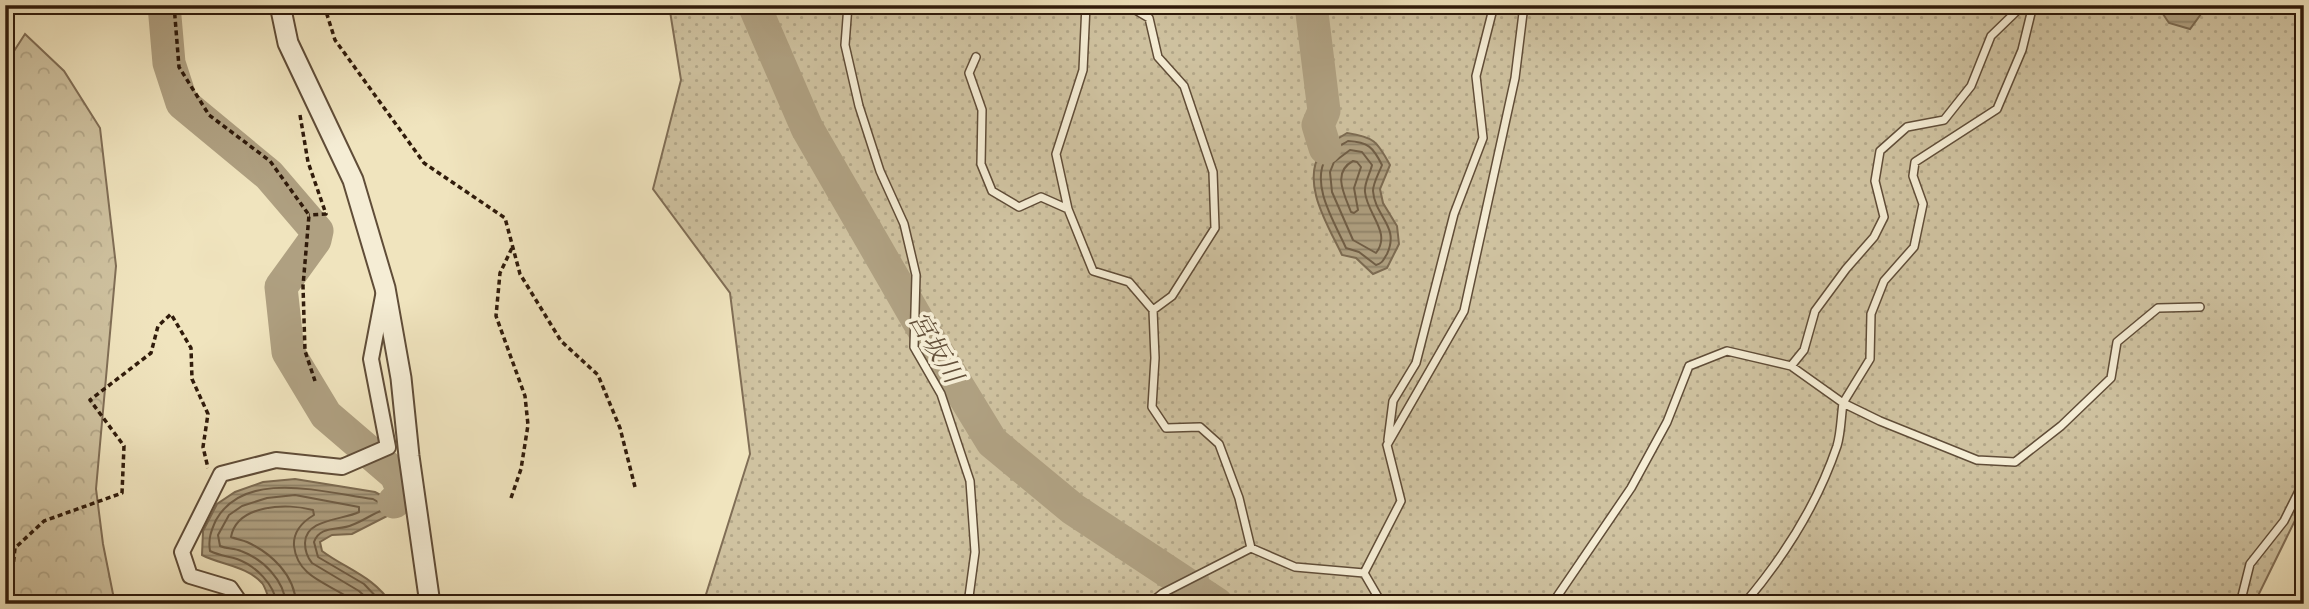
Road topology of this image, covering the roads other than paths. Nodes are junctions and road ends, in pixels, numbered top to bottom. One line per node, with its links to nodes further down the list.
1 (280, 5): 11 (street)
2 (848, 5): 22 (lane)
3 (1086, 5): 10 (lane)
4 (1127, 5): 13 (lane)
5 (1494, 5): 16 (lane)
6 (1524, 5): 16 (lane)
7 (2023, 5): 14 (lane)
8 (2033, 5): 15 (lane)
9 (976, 57): 10 (lane)
10 (1068, 209): 13 (lane)
11 (385, 288): 20 (street); 21 (street)
12 (2200, 307): 15 (lane)
13 (1153, 310): 18 (lane)
14 (1791, 366): 15 (lane); 25 (lane)
15 (1843, 403): 26 (lane)
16 (1387, 445): 19 (lane)
17 (2304, 481): 27 (lane)
18 (1251, 548): 19 (lane); 23 (lane)
19 (1364, 573): 24 (lane)
20 (241, 604)
21 (430, 604)
22 (968, 604)
23 (1149, 604)
24 (1382, 604)
25 (1552, 604)
26 (1744, 604)
27 (2240, 604)

